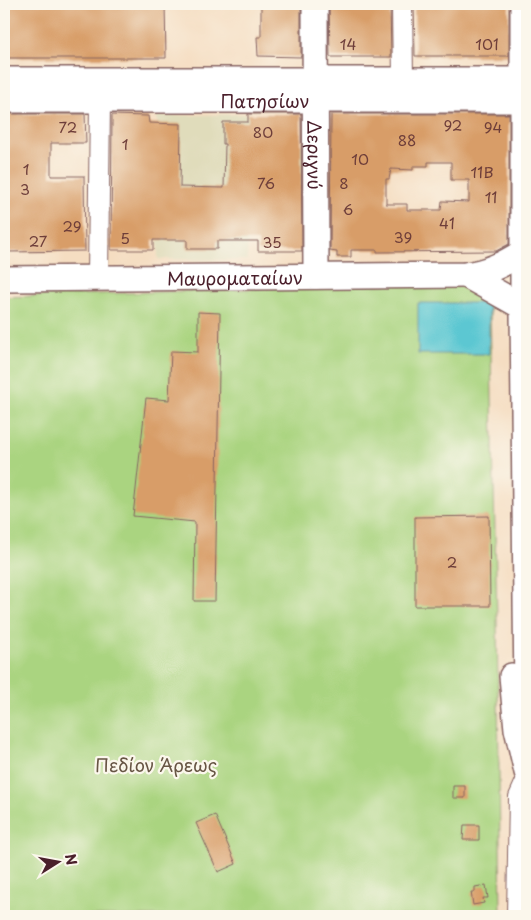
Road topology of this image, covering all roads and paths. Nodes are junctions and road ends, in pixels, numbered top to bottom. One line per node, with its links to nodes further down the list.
1 (315, 4): 6 (main road, Δεριγνύ)
2 (402, 4): 5 (street)
3 (523, 4): 7 (main road)
4 (4, 80): 6 (main road, Πατησίων)
5 (403, 80): 6 (main road, Πατησίων); 7 (main road, Πατησίων)
6 (315, 90): 7 (main road, Πατησίων); 9 (main road, Πατησίων); 12 (main road, Δεριγνύ)
7 (525, 90): 10 (main road)
8 (4, 100): 9 (main road, Πατησίων)
9 (100, 101): 13 (street)
10 (523, 252): 11 (main road, Μαυροματαίων); 15 (main road)
11 (466, 275): 12 (main road, Μαυροματαίων); 15 (main road, Μαυροματαίων)
12 (316, 276): 13 (main road, Μαυροματαίων)
13 (98, 278): 14 (main road, Μαυροματαίων)
14 (4, 279)
15 (521, 305): 16 (main road)
16 (521, 382): 17 (main road)
17 (520, 689): 18 (street); 19 (main road)
18 (527, 704)
19 (527, 772)
20 (527, 779): 21 (street)
21 (517, 916)

